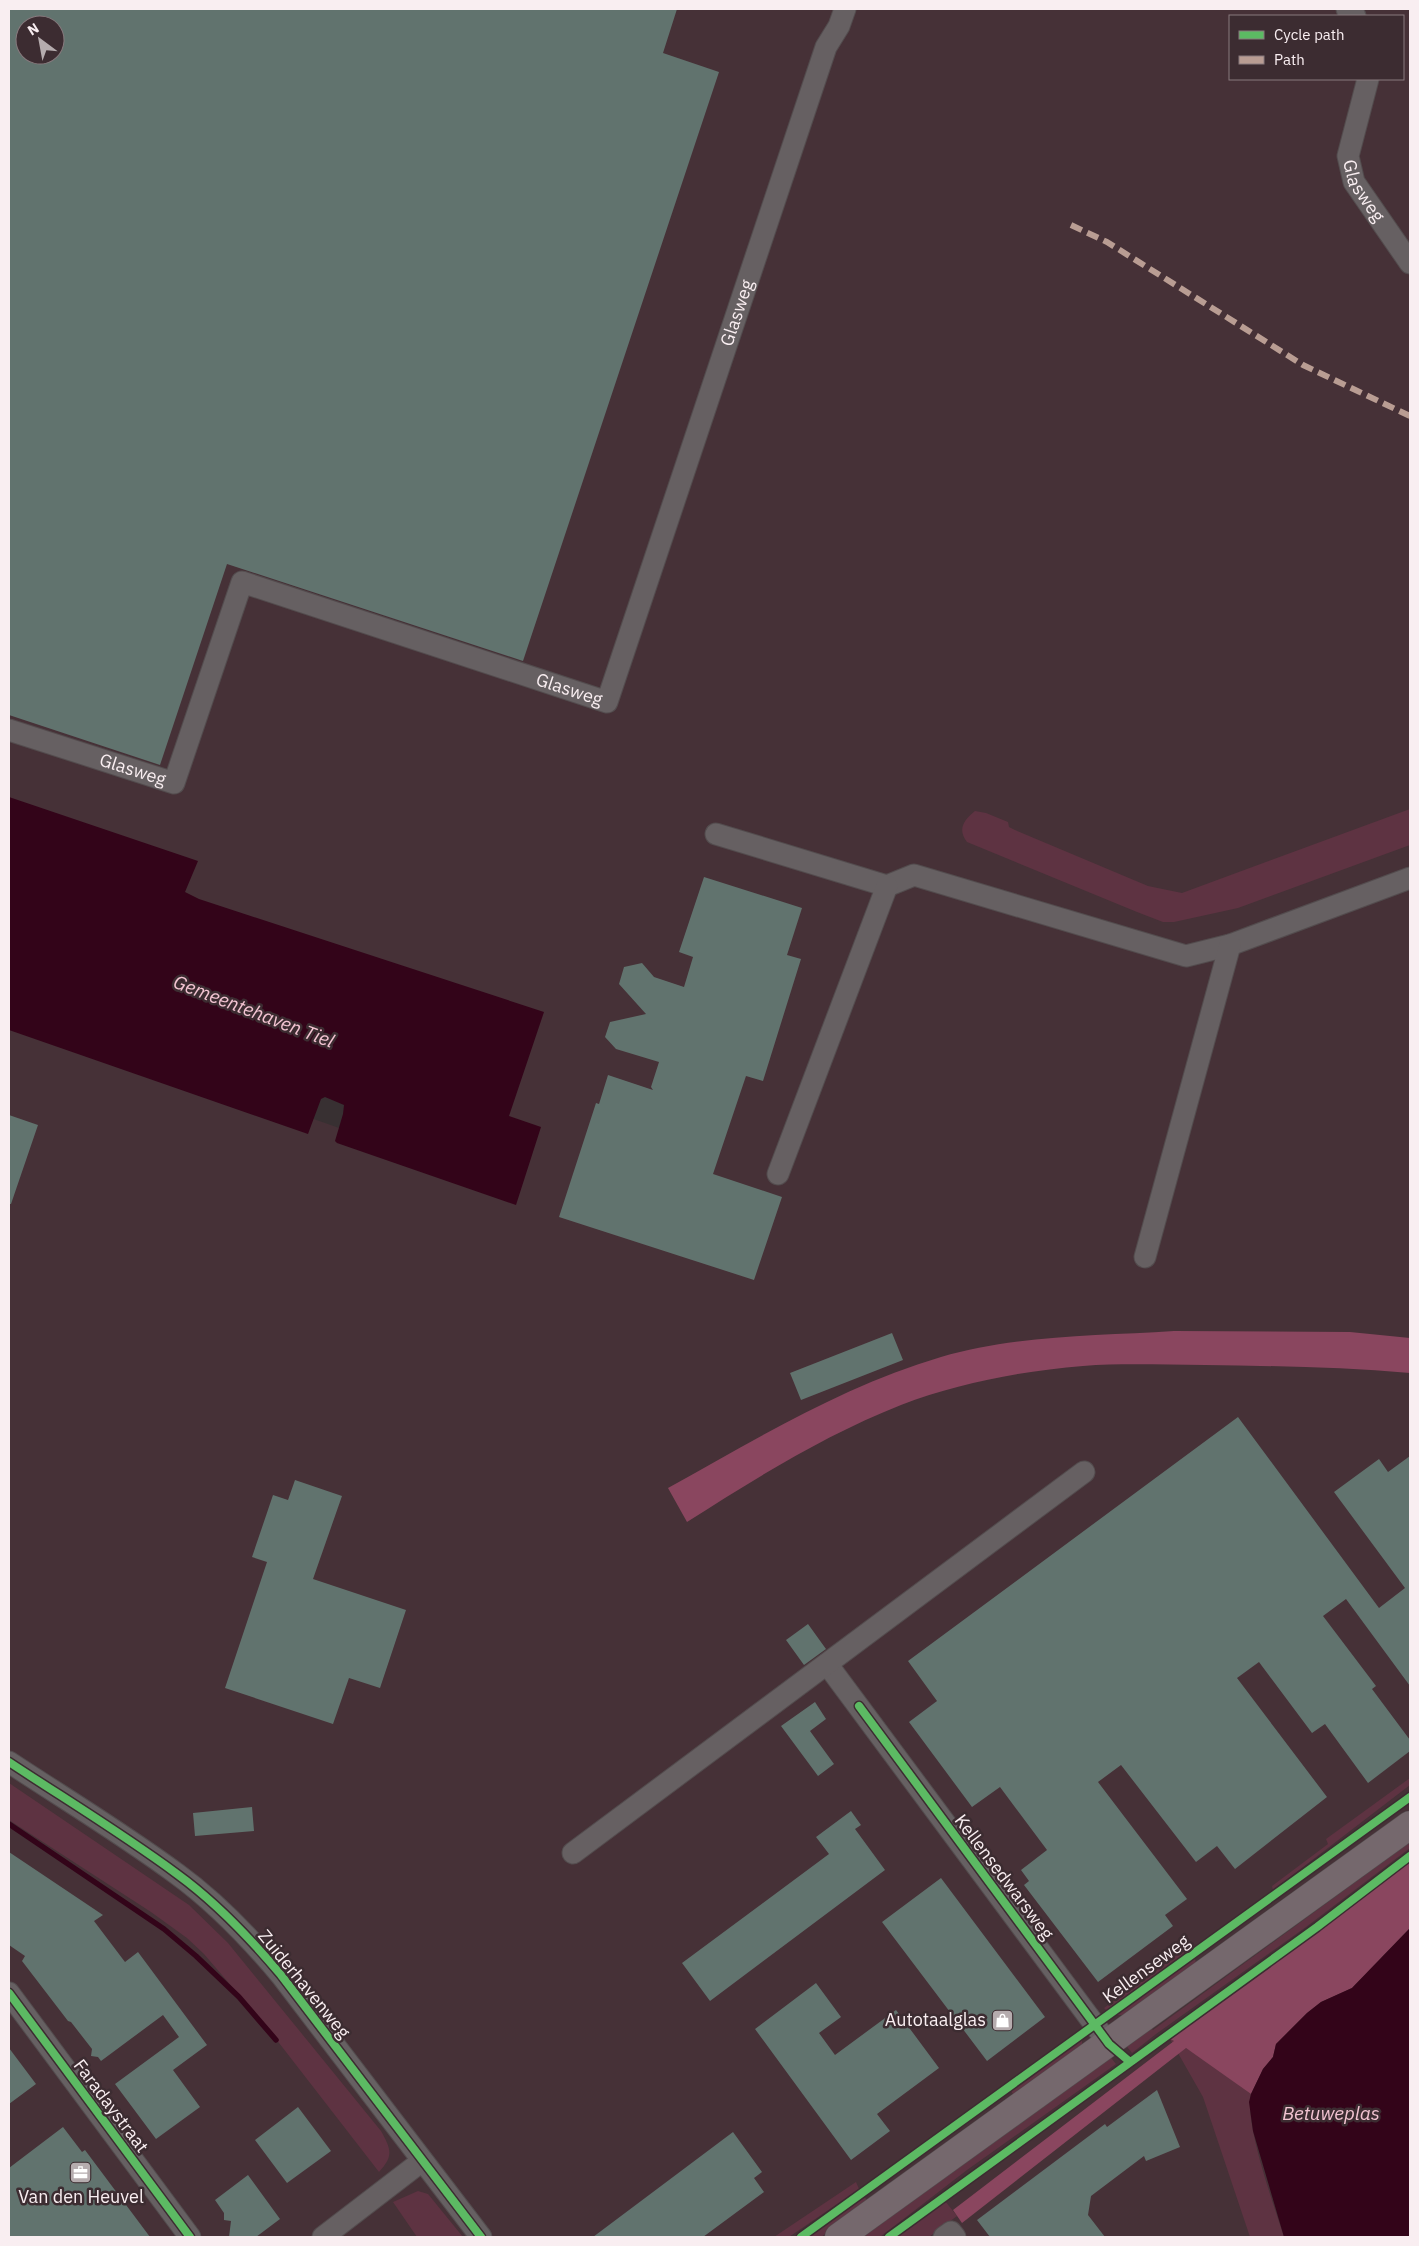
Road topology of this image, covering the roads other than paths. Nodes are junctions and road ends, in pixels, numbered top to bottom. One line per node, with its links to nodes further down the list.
1 (831, 9): 3 (street, Glasweg)
2 (845, 9): 3 (street, Glasweg)
3 (826, 47): 6 (street, Glasweg)
4 (1368, 80): 5 (street, Glasweg)
5 (1410, 263)
6 (9, 730)
7 (716, 834): 9 (street)
8 (1410, 878): 10 (street)
9 (887, 886): 10 (street); 11 (street)
10 (1230, 945): 12 (street)
11 (778, 1174)
12 (1145, 1257)
13 (1084, 1472): 14 (street)
14 (827, 1664): 17 (street); 19 (street, Kellensedwarsweg)
15 (9, 1762): 20 (street, Zuiderhavenweg)
16 (1410, 1825): 19 (main road)
17 (573, 1853)
18 (9, 1993): 21 (street, Faradaystraat)
19 (1108, 2044): 24 (main road)
20 (422, 2161): 22 (street); 23 (street, Zuiderhavenweg)
21 (190, 2237)
22 (324, 2237)
23 (481, 2237)
24 (839, 2237)
25 (944, 2237): 26 (street)
26 (955, 2237)

